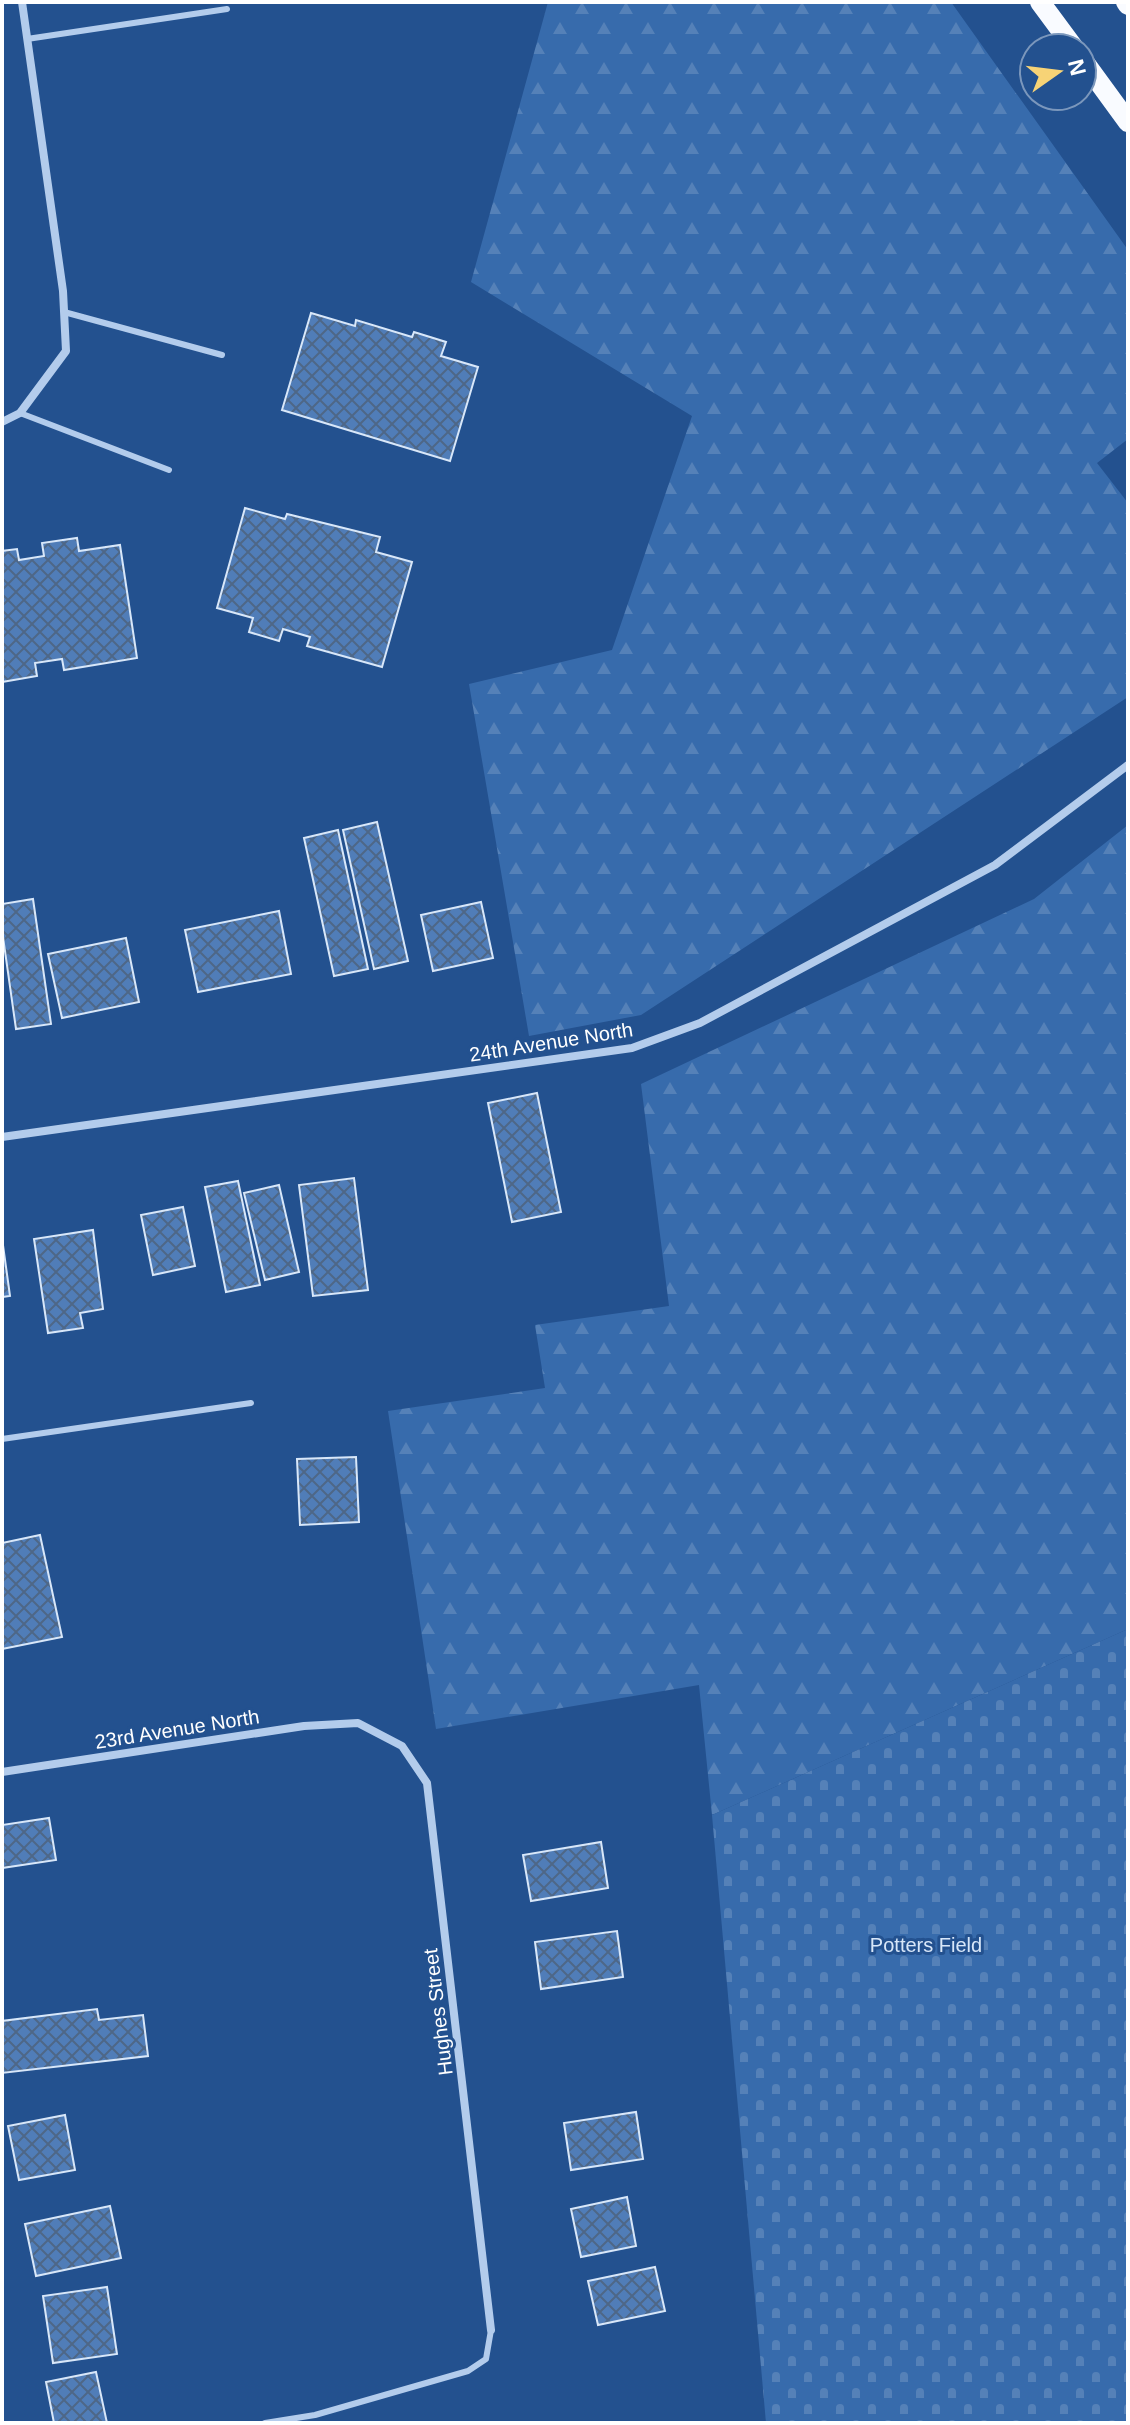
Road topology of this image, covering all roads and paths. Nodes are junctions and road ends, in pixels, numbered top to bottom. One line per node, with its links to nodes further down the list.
1 (22, 2): 5 (street)
2 (1040, 2): 4 (main road)
3 (227, 9): 5 (lane)
4 (1062, 32)
5 (27, 39): 8 (street)
6 (1098, 81): 7 (main road)
7 (1128, 122)
8 (64, 312): 9 (lane); 10 (street)
9 (222, 355)
10 (20, 413): 11 (street); 12 (lane)
11 (2, 422)
12 (169, 470)
13 (1128, 765): 14 (street, 24th Avenue North)
14 (2, 1137)
15 (251, 1403): 16 (lane)
16 (2, 1439)
17 (358, 1723): 18 (street, 23rd Avenue North); 19 (street, Hughes Street)
18 (2, 1772)
19 (491, 2330): 20 (lane)
20 (265, 2423)

